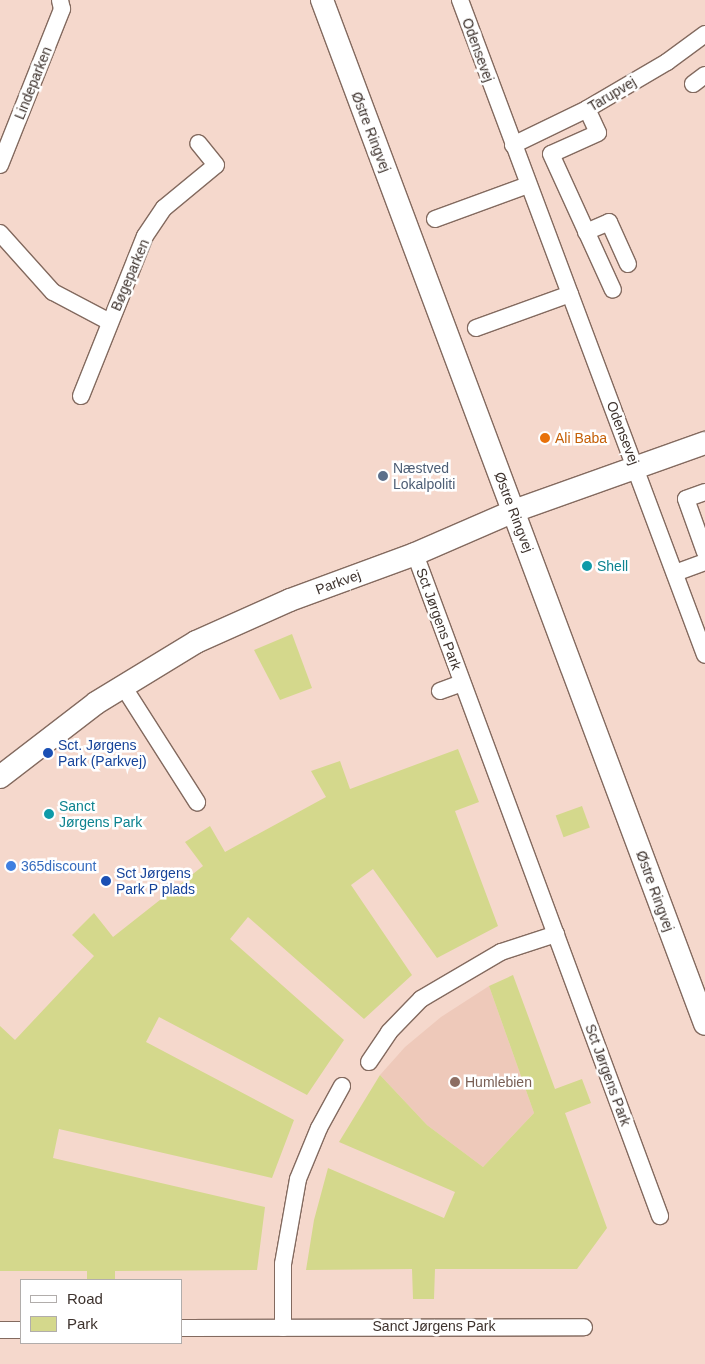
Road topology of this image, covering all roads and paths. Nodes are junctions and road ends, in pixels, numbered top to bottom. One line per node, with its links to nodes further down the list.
1 (60, 0): 8 (street, Lindeparken)
2 (322, 0): 22 (street, Østre Ringvej)
3 (460, 0): 7 (street, Odensevej)
4 (705, 34): 5 (street, Tarupvej)
5 (587, 109): 7 (street, Tarupvej); 11 (street)
6 (198, 142): 16 (street, Bøgeparken)
7 (513, 144): 9 (street, Odensevej)
8 (0, 165)
9 (528, 184): 10 (street); 15 (street, Odensevej)
10 (434, 218)
11 (586, 232): 13 (street); 14 (street)
12 (0, 233): 16 (street, Bøgeparken)
13 (628, 264)
14 (613, 290)
15 (570, 294): 17 (street); 20 (street, Odensevej)
16 (110, 322): 18 (street, Bøgeparken)
17 (476, 328)
18 (81, 396)
19 (705, 443): 20 (street, Parkvej)
20 (637, 469): 22 (street, Parkvej); 26 (street, Odensevej)
21 (705, 492): 23 (street)
22 (514, 511): 24 (street, Parkvej); 34 (street, Østre Ringvej)
23 (705, 552)
24 (415, 554): 28 (street, Sct Jørgens Park); 29 (street, Parkvej)
25 (705, 562): 26 (street)
26 (675, 573): 27 (street, Odensevej)
27 (705, 654)
28 (462, 684): 30 (street, Sct Jørgens Park); 33 (street, Sct Jørgens Park)
29 (123, 686): 31 (street, Parkvej); 32 (street)
30 (440, 691)
31 (0, 777)
32 (197, 802)
33 (556, 934): 35 (street); 37 (street, Sct Jørgens Park)
34 (705, 1024)
35 (369, 1062)
36 (342, 1086): 40 (street)
37 (660, 1216)
38 (584, 1327): 40 (street, Sanct Jørgens Park)
39 (182, 1328): 40 (street, Sanct Jørgens Park)
40 (283, 1328)
41 (0, 1330): 42 (street)
42 (20, 1330)

